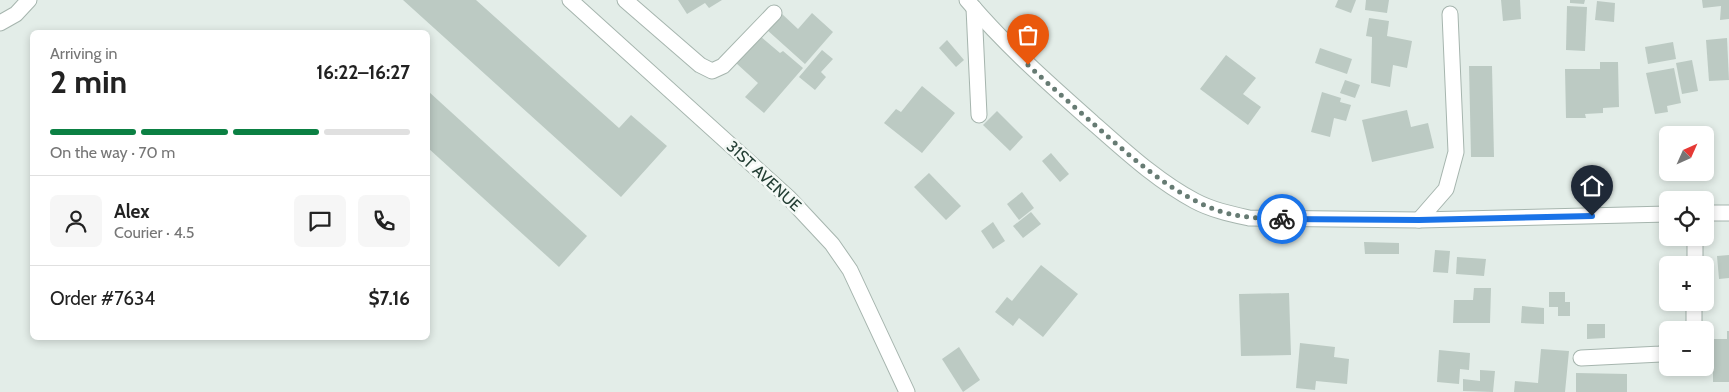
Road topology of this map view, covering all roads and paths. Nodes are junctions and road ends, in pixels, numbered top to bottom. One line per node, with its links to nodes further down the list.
1 (29, 0): 7 (street)
2 (570, 0): 15 (street, 31ST AVENUE)
3 (625, 0): 5 (street)
4 (971, 4): 8 (street); 12 (street)
5 (774, 12)
6 (1450, 14): 12 (street)
7 (0, 23)
8 (979, 115)
9 (1714, 213): 10 (street)
10 (1729, 213)
11 (1659, 214): 12 (street)
12 (1419, 220)
13 (1659, 354): 14 (street)
14 (1581, 358)
15 (907, 392)

